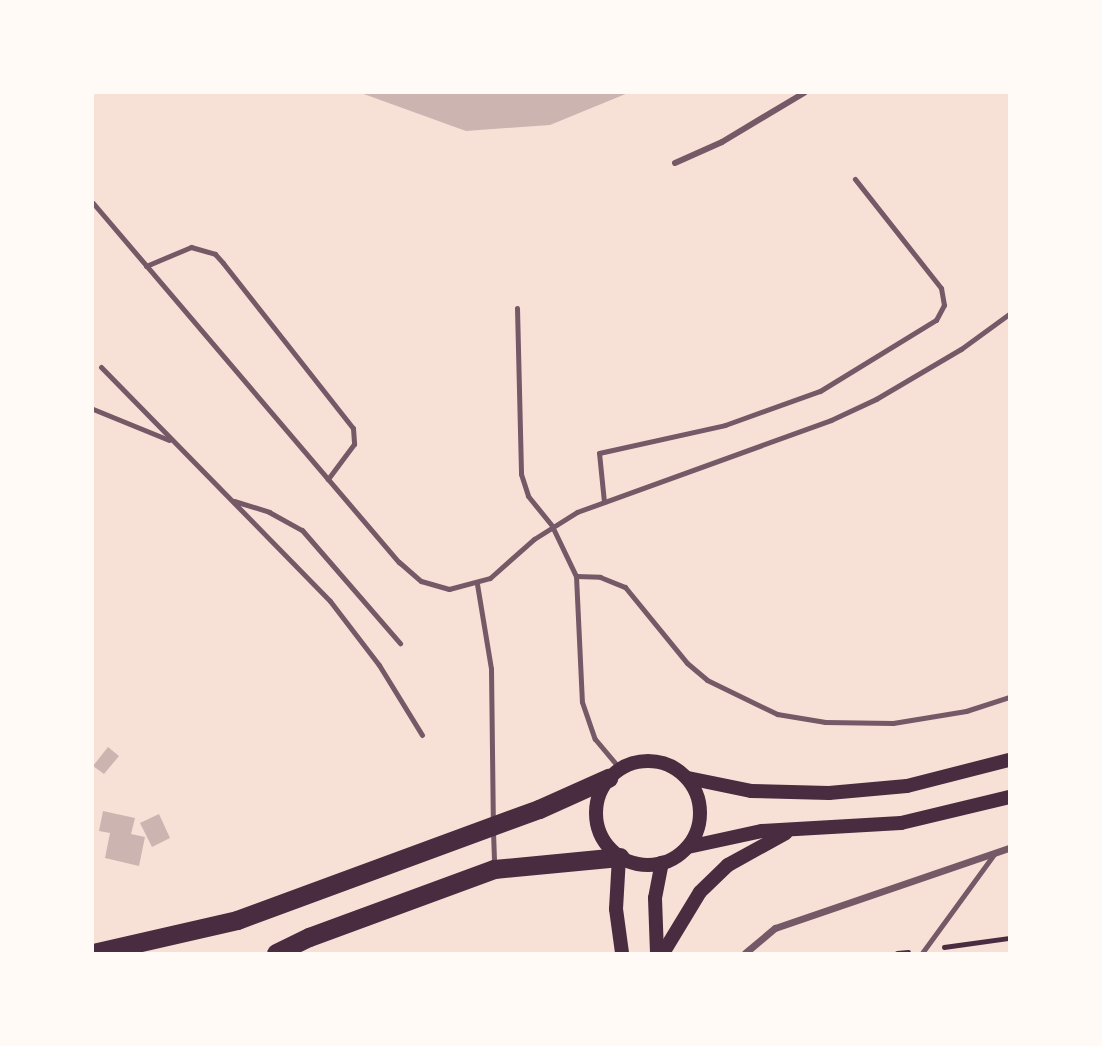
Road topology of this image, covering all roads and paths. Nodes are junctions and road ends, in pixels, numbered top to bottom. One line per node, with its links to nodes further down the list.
1 (804, 93): 2 (street)
2 (675, 163)
3 (855, 178): 13 (lane)
4 (93, 203): 5 (lane)
5 (146, 266): 11 (lane); 11 (lane)
6 (517, 308): 14 (lane)
7 (1009, 314): 13 (lane)
8 (101, 367): 10 (lane)
9 (93, 409): 10 (lane)
10 (172, 441): 12 (lane)
11 (328, 479): 16 (lane)
12 (231, 500): 17 (lane); 19 (lane)
13 (604, 502): 14 (lane)
14 (552, 526): 15 (lane); 16 (lane)
15 (576, 576): 18 (lane); 21 (lane)
16 (477, 584): 24 (lane)
17 (400, 643)
18 (1009, 696)
19 (422, 735)
20 (1009, 760): 22 (main road)
21 (614, 773): 22 (main road); 24 (highway); 29 (main road)
22 (688, 778): 26 (main road)
23 (1009, 797): 25 (main road)
24 (493, 826): 31 (lane); 32 (highway)
25 (793, 830): 26 (main road); 41 (main road)
26 (688, 847): 30 (main road)
27 (1009, 848): 28 (street)
28 (995, 853): 35 (lane); 42 (street)
29 (619, 857): 30 (main road); 31 (highway); 40 (main road)
30 (662, 863): 41 (main road)
31 (494, 869): 33 (highway)
32 (237, 920): 36 (highway); 37 (highway)
33 (309, 937): 38 (highway); 39 (highway)
34 (1009, 938): 35 (path)
35 (922, 951): 43 (path)
36 (93, 953)
37 (152, 953)
38 (266, 953)
39 (276, 953)
40 (622, 953)
41 (660, 953)
42 (745, 953)
43 (897, 953)

